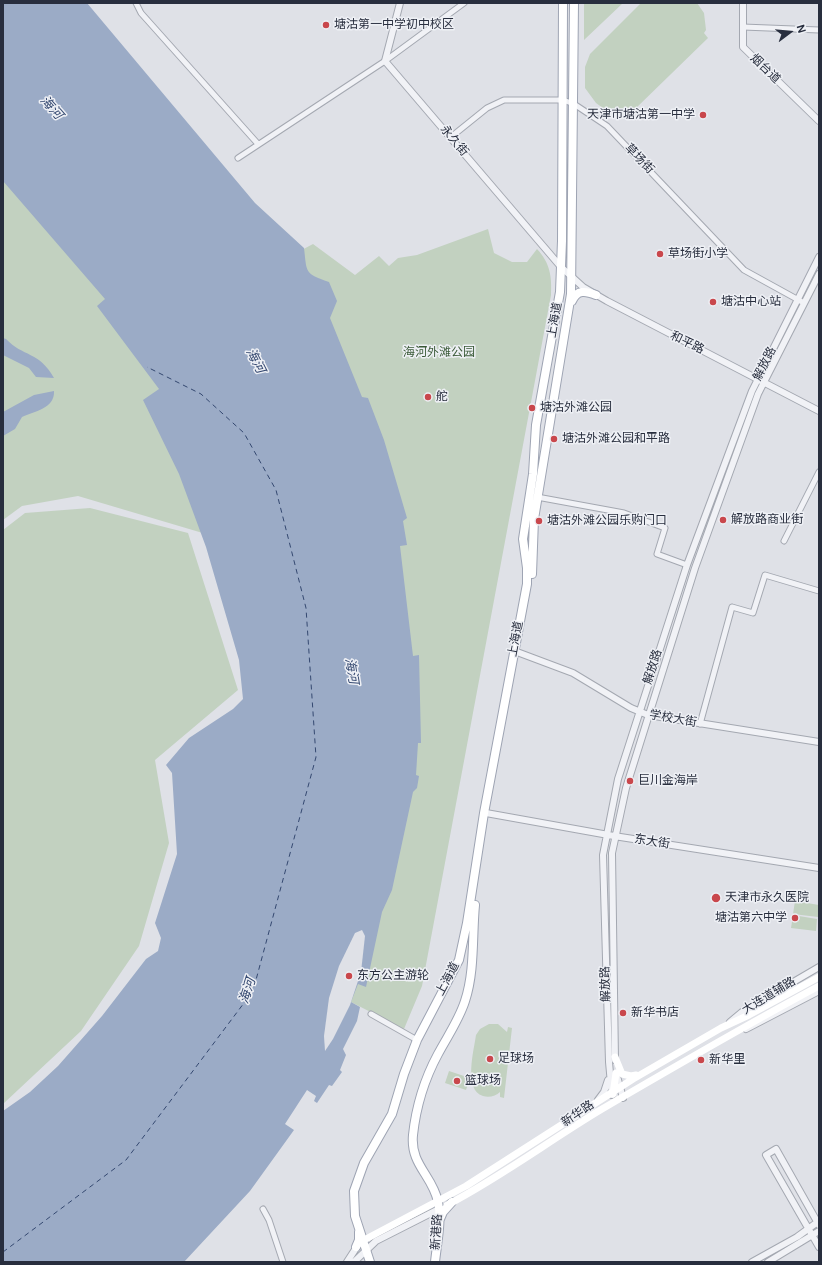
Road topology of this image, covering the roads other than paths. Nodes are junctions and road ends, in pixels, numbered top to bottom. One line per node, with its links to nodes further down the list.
1 (136, 3): 14 (street)
2 (400, 3): 9 (street)
3 (464, 3): 9 (street)
4 (743, 3): 7 (street, 烟台道)
5 (563, 4): 10 (main road, 上海道)
6 (574, 4): 11 (main road, 上海道)
7 (743, 27): 8 (street); 12 (street, 烟台道)
8 (819, 30)
9 (385, 61): 13 (street, 永久街); 14 (street)
10 (563, 100): 11 (street, 草场街); 13 (street, 草场街); 17 (main road, 上海道)
11 (574, 104): 19 (main road, 上海道); 21 (street, 草场街)
12 (819, 121)
13 (451, 137): 17 (street, 永久街)
14 (258, 144): 15 (street)
15 (238, 158)
16 (819, 258): 21 (street, 解放路)
17 (561, 267): 19 (street, 和平路); 47 (main road, 上海道)
18 (819, 274): 21 (street, 解放路)
19 (572, 277): 20 (street, 和平路); 22 (main road, 上海道)
20 (596, 295): 22 (main road); 23 (street, 和平路)
21 (801, 302): 23 (street, 解放路); 23 (street, 解放路)
22 (570, 308): 26 (main road, 上海道)
23 (760, 378): 24 (street); 28 (street, 解放路); 32 (street, 解放路)
24 (819, 411)
25 (819, 472): 27 (street)
26 (537, 497): 28 (street); 30 (main road, 上海道)
27 (784, 541)
28 (687, 565): 31 (street, 解放路)
29 (819, 591): 33 (street)
30 (517, 652): 31 (street, 学校大街); 35 (main road, 上海道)
31 (639, 711): 32 (street, 学校大街); 36 (street, 解放路)
32 (648, 715): 33 (street, 学校大街); 37 (street, 解放路)
33 (700, 724): 34 (street, 学校大街)
34 (819, 742)
35 (486, 813): 36 (street, 东大街); 54 (main road, 上海道)
36 (606, 834): 37 (street, 东大街); 50 (street, 解放路)
37 (614, 836): 38 (street, 东大街); 48 (street, 解放路)
38 (819, 868)
39 (819, 967): 45 (street, 大连道辅路)
40 (819, 977): 44 (main road, 新华路)
41 (819, 986): 44 (main road, 新华路)
42 (819, 991): 46 (street, 大连道辅路)
43 (371, 1014): 47 (street)
44 (751, 1018): 45 (main road, 新华路); 46 (main road, 新华路)
45 (721, 1028): 49 (main road, 新华路)
46 (726, 1038): 51 (main road, 新华路)
47 (417, 1040): 61 (main road, 上海道)
48 (615, 1057): 49 (main road); 50 (street, 解放路)
49 (644, 1072): 51 (main road, 新华路)
50 (613, 1073): 51 (main road); 52 (street)
51 (616, 1092): 52 (main road, 新华路); 53 (main road); 53 (main road, 新华路)
52 (597, 1102): 55 (main road, 新华路)
53 (603, 1109): 55 (main road, 新华路)
54 (433, 1188): 55 (main road); 56 (main road, 上海道)
55 (451, 1199): 56 (main road, 新华路); 59 (main road)
56 (439, 1205): 59 (main road, 新港路); 64 (street, 新华路); 64 (main road, 新华路)
57 (263, 1209): 67 (street)
58 (818, 1222): 60 (street); 60 (street)
59 (438, 1227): 71 (main road, 新港路)
60 (808, 1228): 63 (street); 72 (street)
61 (359, 1229): 64 (main road, 上海道); 65 (main road)
62 (819, 1231): 63 (street)
63 (812, 1236): 66 (street); 73 (street)
64 (366, 1245): 65 (street, 新华路); 69 (street, 新华路); 70 (main road)
65 (356, 1247): 68 (street, 新华路)
66 (819, 1247)
67 (283, 1262)
68 (347, 1262)
69 (354, 1262)
70 (370, 1262)
71 (435, 1262)
72 (752, 1262)
73 (768, 1262)

